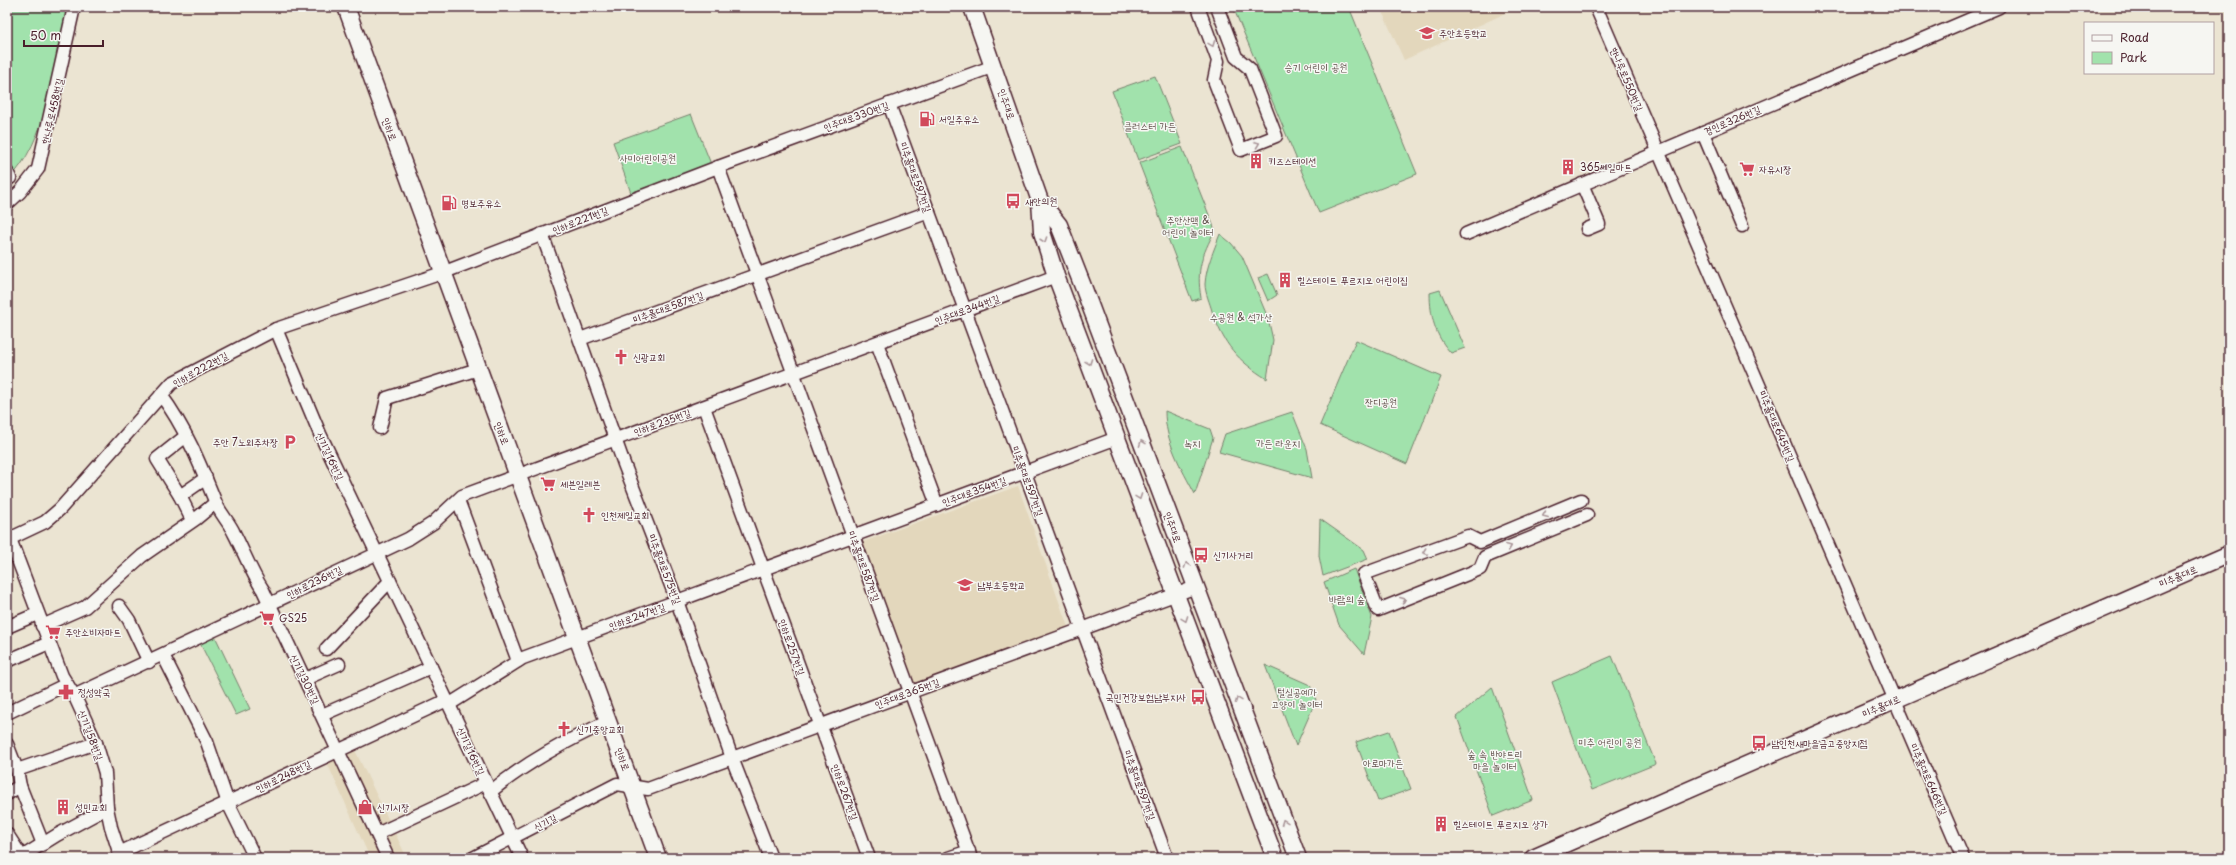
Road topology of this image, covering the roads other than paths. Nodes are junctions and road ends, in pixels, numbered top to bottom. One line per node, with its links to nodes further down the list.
1 (74, 7): 15 (street, 한나루로458번길)
2 (346, 7): 21 (main road, 인하로)
3 (972, 7): 8 (main road, 인주대로)
4 (1198, 7): 5 (street, one-way to 5)
5 (1217, 7)
6 (1596, 7): 11 (street, 한나루로550번길)
7 (1999, 7): 10 (street, 경인로326번길)
8 (994, 66): 9 (street, 인주대로330번길); 14 (main road, 인주대로)
9 (889, 104): 12 (street, 인주대로330번길); 16 (street, 미추홀대로597번길)
10 (1703, 133): 11 (street, 경인로326번길); 17 (street)
11 (1658, 152): 13 (street, 경인로326번길); 75 (street, 미추홀대로645번길)
12 (718, 167): 19 (street, 인하로221번길); 22 (street, 미추홀대로587번길)
13 (1582, 184): 18 (street); 20 (street, 경인로326번길)
14 (1040, 201): 23 (main road, 인주대로, one-way to 23); 53 (main road, 인주대로, one-way to 14)
15 (7, 204)
16 (929, 212): 22 (street, 미추홀대로587번길); 24 (street, 미추홀대로597번길)
17 (1742, 226)
18 (1587, 229)
19 (542, 234): 21 (street, 인하로221번길); 26 (street, 미추홀대로575번길)
20 (1466, 234)
21 (442, 273): 25 (street, 인하로222번길); 28 (main road, 인하로)
22 (757, 274): 26 (street, 미추홀대로587번길); 29 (street, 미추홀대로587번길)
23 (1056, 276): 24 (street, 인주대로344번길); 34 (main road, 인주대로, one-way to 34)
24 (965, 310): 27 (street, 인주대로344번길); 36 (street, 미추홀대로597번길)
25 (276, 329): 30 (street, 인하로222번길); 49 (street, 신기길16번길)
26 (580, 339): 35 (street, 미추홀대로575번길)
27 (877, 342): 29 (street, 인주대로344번길); 44 (street)
28 (478, 368): 32 (street); 37 (main road, 인하로)
29 (793, 374): 31 (street, 인하로235번길); 47 (street, 미추홀대로587번길)
30 (161, 395): 33 (street, 신기길30번길); 48 (street, 인하로222번길)
31 (704, 406): 35 (street, 인하로235번길); 51 (street)
32 (380, 428)
33 (186, 436): 38 (street, 신기길30번길); 40 (street)
34 (1118, 438): 36 (street, 인주대로354번길); 54 (main road, 인주대로, one-way to 54)
35 (616, 439): 37 (street, 인하로235번길); 55 (street, 미추홀대로575번길)
36 (1025, 472): 44 (street, 인주대로354번길); 61 (street, 미추홀대로597번길)
37 (525, 473): 39 (street, 인하로235번길); 62 (main road, 인하로)
38 (206, 478): 40 (street); 43 (street, 신기길30번길)
39 (503, 481): 41 (street, 인하로236번길)
40 (180, 496): 46 (street)
41 (458, 500): 49 (street, 인하로236번길); 67 (street)
42 (1581, 500): 45 (street, one-way to 45)
43 (215, 503): 46 (street); 56 (street, 신기길30번길)
44 (937, 505): 47 (street, 인주대로354번길)
45 (1588, 515)
46 (192, 520): 59 (street)
47 (853, 536): 51 (street, 인하로247번길); 73 (street, 미추홀대로587번길)
48 (8, 539): 58 (street, 신기길58번길)
49 (376, 553): 52 (street, 신기길16번길); 56 (street, 인하로236번길)
50 (2229, 554): 75 (main road, 미추홀대로)
51 (763, 569): 55 (street, 인하로247번길); 80 (street, 인하로257번길)
52 (390, 581): 64 (street); 70 (street, 신기길16번길)
53 (1196, 587): 54 (street, 인주대로365번길); 110 (main road, 인주대로, one-way to 53)
54 (1176, 595): 61 (street, 인주대로365번길); 109 (main road, 인주대로, one-way to 109)
55 (677, 601): 62 (street, 인하로247번길); 84 (street, 미추홀대로575번길)
56 (269, 604): 65 (street, 인하로236번길); 71 (street, 신기길30번길)
57 (119, 606): 68 (street)
58 (37, 614): 59 (street, 신기길58번길); 60 (street)
59 (42, 626): 63 (street, 신기길58번길)
60 (7, 628)
61 (1083, 629): 73 (street, 인주대로365번길); 108 (street, 미추홀대로597번길)
62 (578, 638): 67 (street, 인하로248번길); 79 (main road, 인하로)
63 (49, 643): 66 (street); 72 (street, 신기길58번길)
64 (326, 649)
65 (163, 655): 68 (street, 인하로236번길); 91 (street)
66 (12, 659)
67 (518, 661): 76 (street, 인하로248번길)
68 (149, 662): 74 (street, 인하로236번길)
69 (339, 664): 71 (street)
70 (431, 667): 76 (street, 신기길16번길); 78 (street)
71 (305, 679): 78 (street, 신기길30번길)
72 (67, 684): 74 (street, 신기길58번길); 77 (street)
73 (910, 692): 80 (street, 인주대로365번길); 97 (street, 미추홀대로587번길)
74 (76, 697): 81 (street, 신기길58번길)
75 (1894, 701): 111 (main road, 미추홀대로); 112 (street, 미추홀대로646번길)
76 (447, 702): 83 (street, 인하로248번길); 88 (street, 신기길16번길)
77 (7, 713)
78 (322, 715): 83 (street, 신기길30번길)
79 (609, 721): 88 (street); 89 (main road, 인하로)
80 (820, 725): 84 (street, 인주대로365번길); 106 (street, 인하로267번길)
81 (96, 743): 85 (street); 92 (street, 신기길58번길)
82 (7, 744): 85 (street)
83 (339, 750): 91 (street, 인하로248번길); 94 (street, 신기길30번길)
84 (732, 758): 89 (street, 인주대로365번길); 105 (street, 미추홀대로575번길)
85 (18, 770): 87 (street)
86 (617, 784): 89 (street, 인주대로365번길); 95 (street, 신기길)
87 (20, 786): 90 (street); 96 (street)
88 (488, 787): 94 (street); 95 (street, 신기길16번길)
89 (633, 787): 104 (main road, 인하로)
90 (7, 794)
91 (228, 803): 98 (street, 인하로248번길); 100 (street)
92 (107, 808): 96 (street); 98 (street, 신기길58번길)
93 (7, 834): 99 (street)
94 (377, 834): 101 (street, 신기길30번길)
95 (513, 839): 102 (street, 신기길); 103 (street, 신기길16번길)
96 (43, 844): 99 (street)
97 (970, 854): 107 (street)
98 (120, 856)
99 (21, 858)
100 (255, 858)
101 (388, 858)
102 (473, 858)
103 (522, 858)
104 (658, 858)
105 (771, 858)
106 (869, 858)
107 (948, 858)
108 (1167, 858)
109 (1275, 858)
110 (1298, 858)
111 (1533, 858)
112 (1963, 858)

